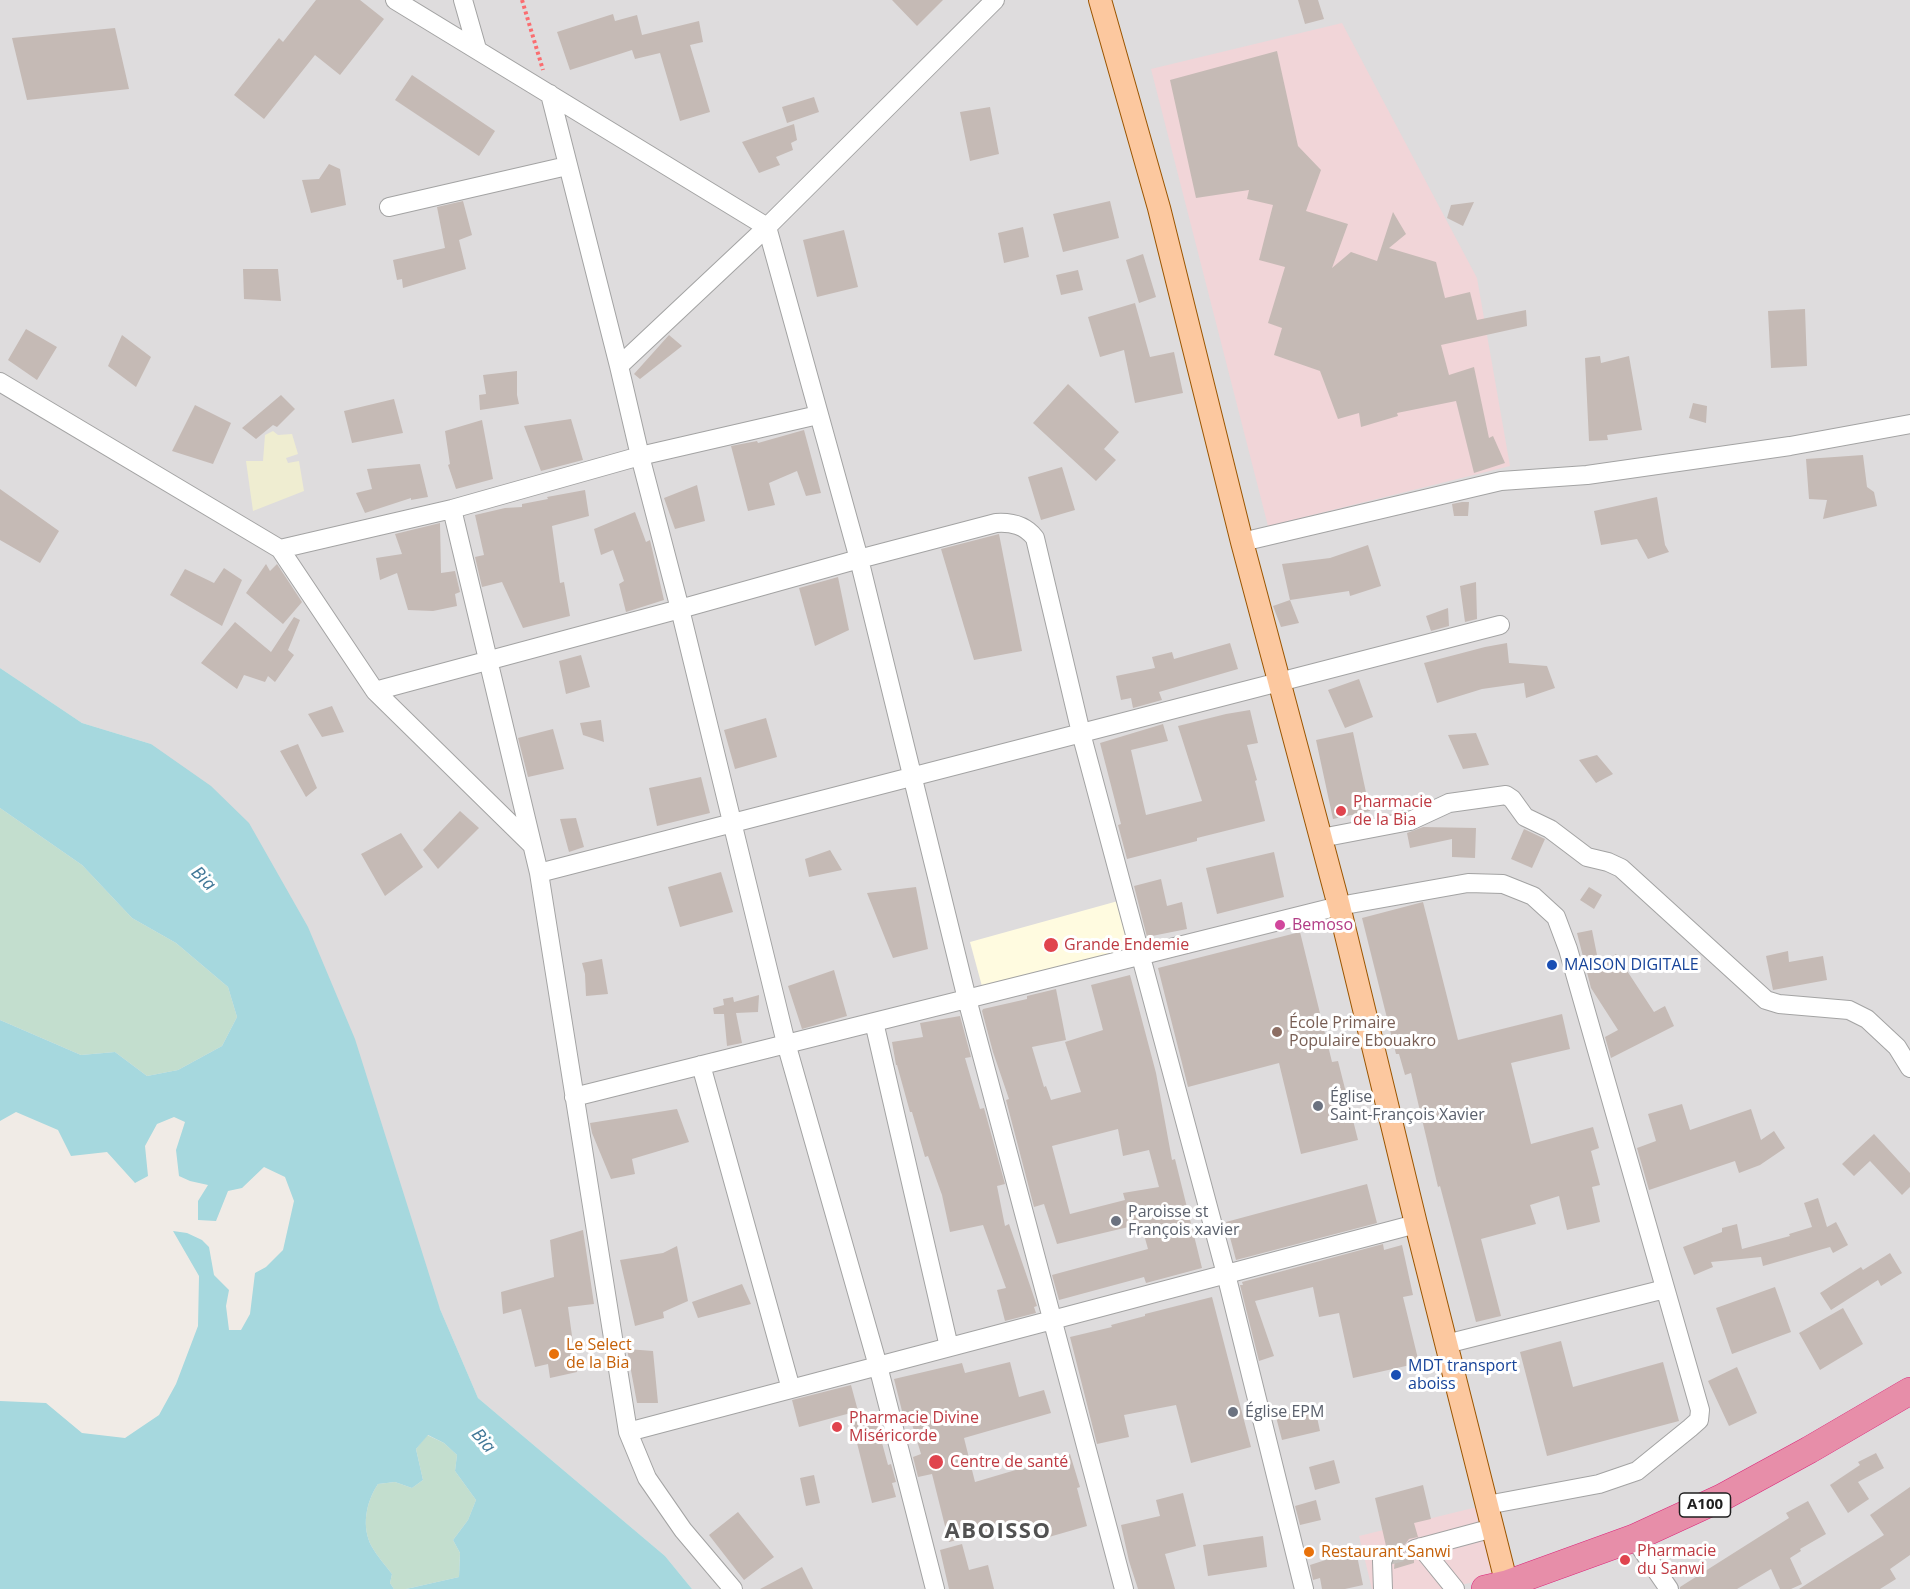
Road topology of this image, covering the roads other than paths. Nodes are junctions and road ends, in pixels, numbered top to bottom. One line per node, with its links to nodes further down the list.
1 (395, 0): 5 (street)
2 (463, 0): 5 (street)
3 (995, 0): 9 (street)
4 (1100, 0): 16 (main road)
5 (477, 50): 6 (street)
6 (549, 94): 7 (street); 9 (street)
7 (567, 166): 8 (street); 10 (street)
8 (389, 207)
9 (767, 227): 10 (street); 12 (street)
10 (619, 366): 14 (street)
11 (0, 382): 17 (street)
12 (818, 414): 14 (street); 18 (street)
13 (1910, 424): 16 (street)
14 (640, 456): 15 (street); 19 (street)
15 (452, 509): 17 (street); 21 (street)
16 (1242, 542): 22 (main road)
17 (280, 549): 23 (street)
18 (859, 559): 19 (street); 24 (street); 25 (street)
19 (680, 609): 21 (street); 26 (street)
20 (1500, 625): 22 (street)
21 (488, 661): 23 (street); 28 (street)
22 (1279, 682): 24 (street); 27 (main road)
23 (375, 691): 28 (street)
24 (1081, 733): 25 (street); 31 (street)
25 (911, 777): 26 (street); 32 (street)
26 (732, 822): 29 (street); 34 (street)
27 (1321, 838): 30 (main road); 36 (street)
28 (532, 844): 29 (street)
29 (539, 873): 37 (street)
30 (1339, 906): 31 (street); 38 (main road); 40 (street)
31 (1140, 956): 32 (street); 39 (street)
32 (967, 999): 33 (street); 41 (street)
33 (874, 1022): 34 (street); 43 (street)
34 (786, 1043): 35 (street); 44 (street)
35 (701, 1065): 37 (street); 45 (street)
36 (1910, 1068)
37 (574, 1097): 47 (street)
38 (1416, 1224): 39 (street); 42 (main road)
39 (1226, 1274): 41 (street); 56 (street)
40 (1665, 1289): 42 (street); 48 (street)
41 (1053, 1320): 43 (street); 55 (street)
42 (1446, 1344): 48 (main road)
43 (949, 1347): 44 (street)
44 (878, 1366): 45 (street); 54 (street)
45 (791, 1389): 47 (street)
46 (1910, 1391): 50 (highway, A100)
47 (628, 1432): 53 (street)
48 (1487, 1505): 49 (main road)
49 (1493, 1528): 52 (main road); 58 (street)
50 (1634, 1538): 52 (highway, A100); 59 (street)
51 (1384, 1557): 57 (street)
52 (1500, 1587)
53 (733, 1589)
54 (935, 1589)
55 (1124, 1589)
56 (1304, 1589)
57 (1383, 1589)
58 (1455, 1589)
59 (1669, 1589)

